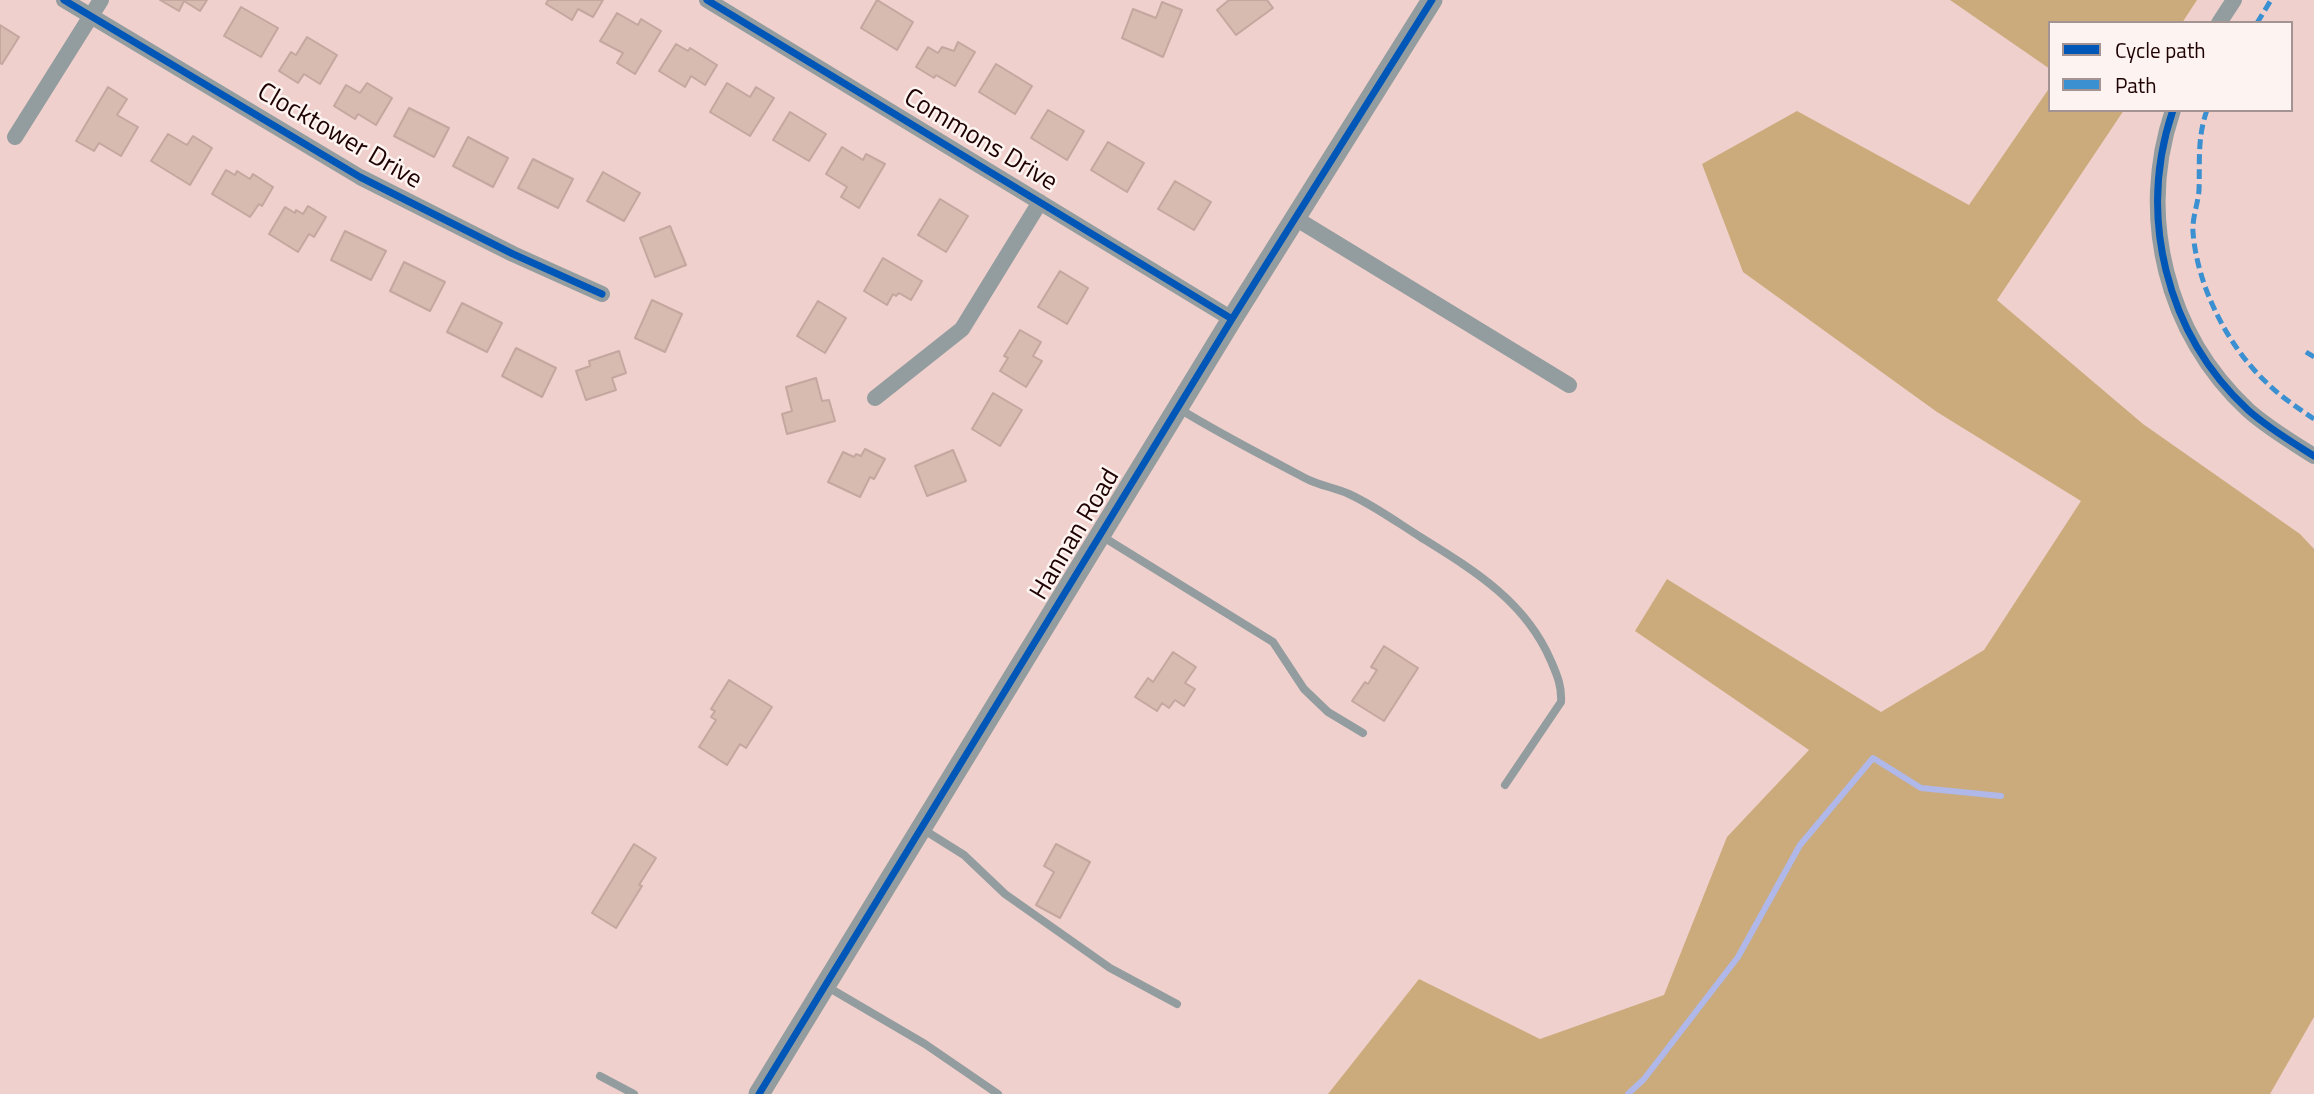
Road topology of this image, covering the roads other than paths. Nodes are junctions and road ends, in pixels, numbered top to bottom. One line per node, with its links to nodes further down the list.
1 (64, 0): 6 (street, Clocktower Drive)
2 (101, 0): 6 (street)
3 (707, 0): 10 (street, Commons Drive)
4 (1432, 0): 11 (street, Hannan Road)
5 (2234, 0): 7 (street)
6 (92, 16): 9 (street); 12 (street, Clocktower Drive)
7 (2220, 21)
8 (2172, 112): 17 (street)
9 (15, 137)
10 (1040, 202): 13 (street, Commons Drive); 15 (street)
11 (1295, 218): 13 (street, Hannan Road); 14 (street)
12 (602, 294)
13 (1232, 319): 16 (street, Hannan Road)
14 (1569, 385)
15 (875, 398)
16 (1178, 408): 18 (street, Hannan Road); 20 (lane)
17 (2314, 456)
18 (1100, 535): 19 (lane); 21 (street, Hannan Road)
19 (1363, 733)
20 (1505, 785)
21 (922, 828): 22 (street, Hannan Road); 23 (lane)
22 (825, 986): 26 (street, Hannan Road); 27 (lane)
23 (1177, 1004)
24 (600, 1076): 25 (lane)
25 (634, 1094)
26 (759, 1094)
27 (998, 1094)

